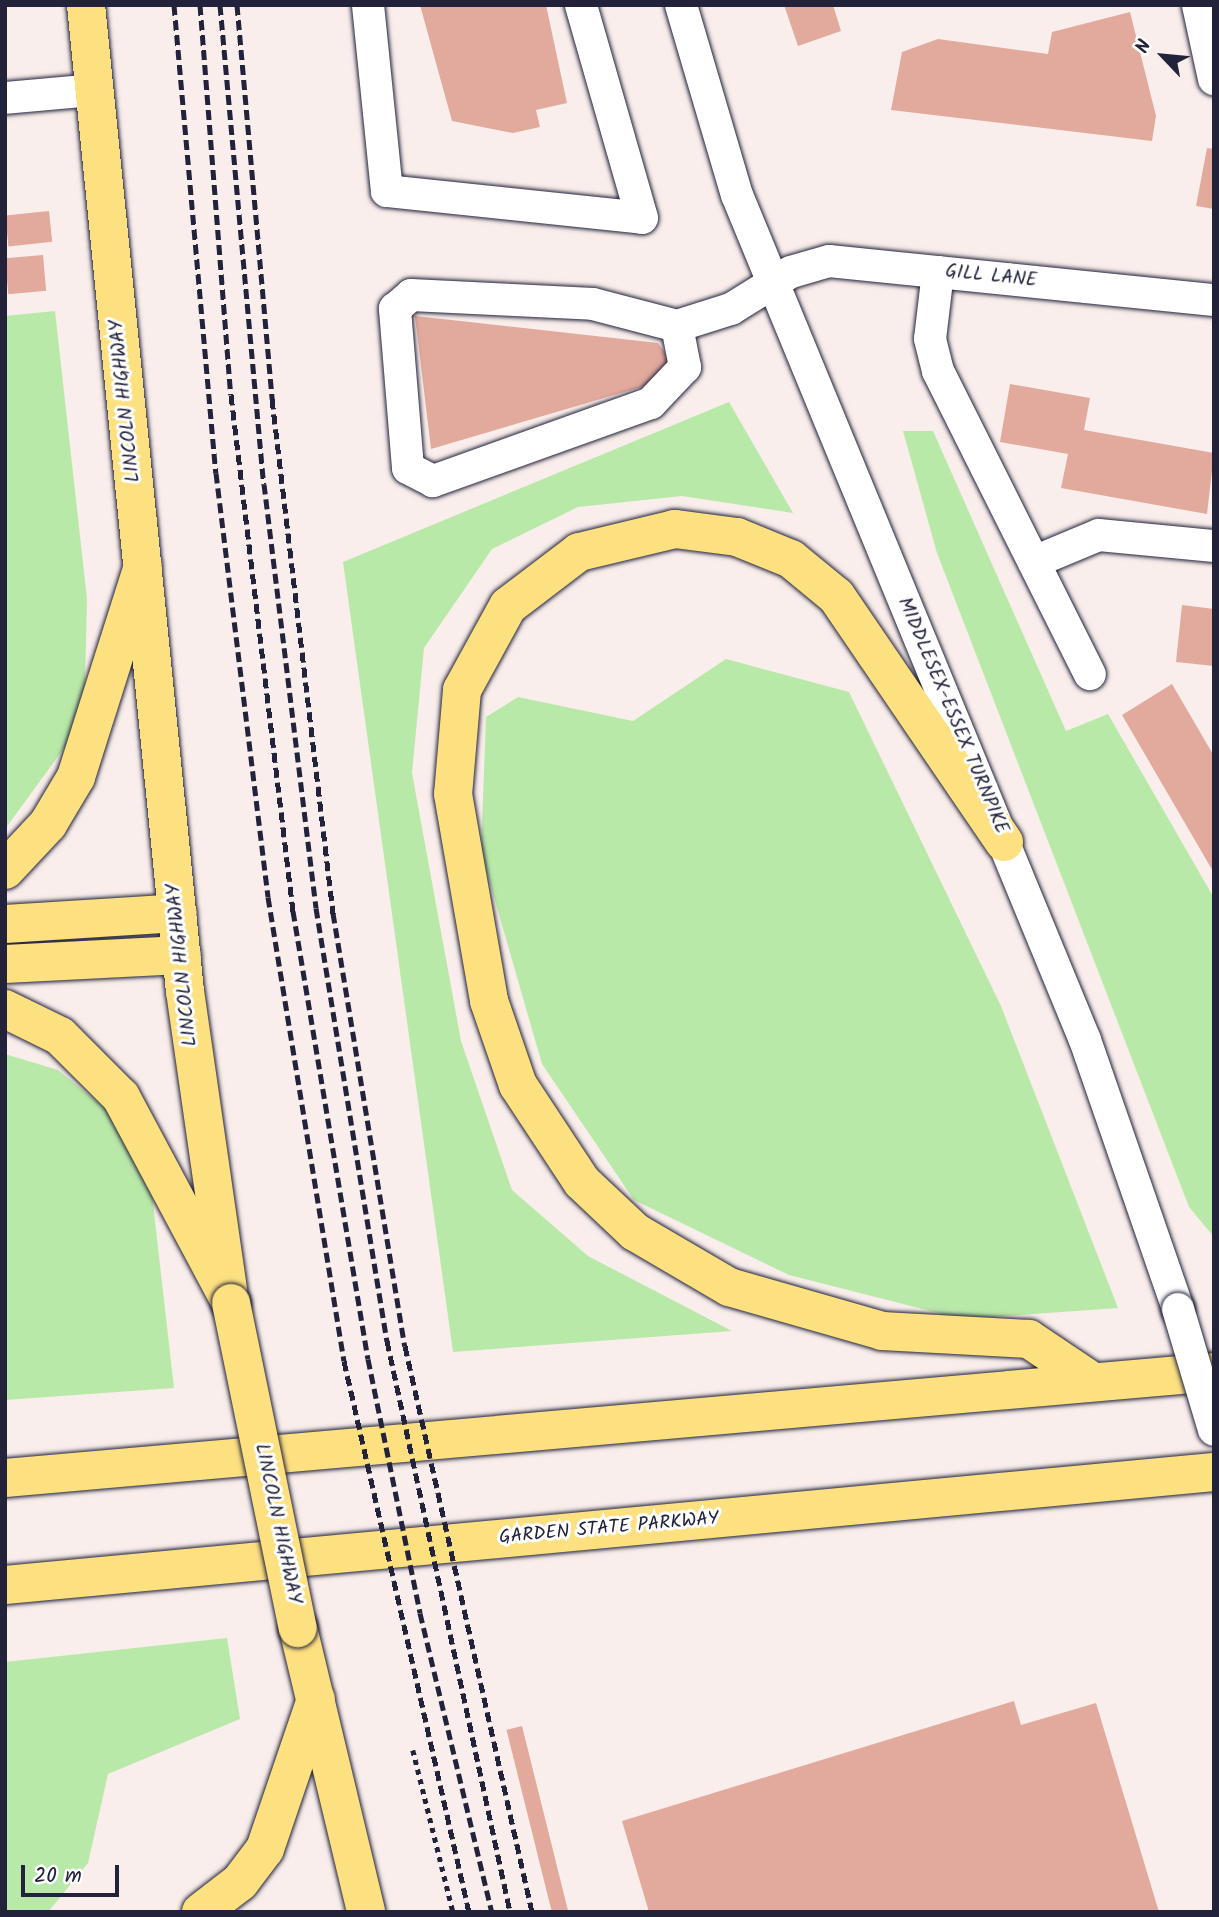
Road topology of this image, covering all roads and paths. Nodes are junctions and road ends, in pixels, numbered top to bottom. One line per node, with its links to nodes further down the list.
1 (86, 5): 7 (main road, LINCOLN HIGHWAY)
2 (368, 5): 3 (street)
3 (580, 5)
4 (681, 5): 10 (street, MIDDLESEX-ESSEX TURNPIKE)
5 (1198, 5): 6 (street)
6 (1214, 79)
7 (94, 90): 8 (street); 15 (main road, LINCOLN HIGHWAY)
8 (5, 98)
9 (938, 272): 10 (street, GILL LANE); 11 (street, GILL LANE); 14 (street)
10 (773, 284): 12 (street, GILL LANE); 17 (street, MIDDLESEX-ESSEX TURNPIKE)
11 (1214, 300)
12 (677, 326): 12 (street)
13 (1214, 546): 14 (street)
14 (1034, 562): 16 (street)
15 (144, 566): 18 (main road); 19 (main road, LINCOLN HIGHWAY)
16 (1090, 674)
17 (1004, 842): 26 (main road); 27 (street, MIDDLESEX-ESSEX TURNPIKE, bridge)
18 (5, 870)
19 (178, 914): 20 (main road); 21 (main road, LINCOLN HIGHWAY)
20 (5, 925)
21 (182, 955): 22 (main road); 24 (main road, LINCOLN HIGHWAY)
22 (5, 964)
23 (5, 1009): 24 (main road)
24 (231, 1303): 31 (main road, LINCOLN HIGHWAY, bridge)
25 (1214, 1372): 26 (main road)
26 (1093, 1382): 29 (main road)
27 (1214, 1430)
28 (1214, 1472): 30 (main road, GARDEN STATE PARKWAY)
29 (5, 1478)
30 (5, 1585)
31 (316, 1699): 33 (main road); 34 (main road, LINCOLN HIGHWAY)
32 (413, 1750): 35 (path)
33 (201, 1912)
34 (366, 1912)
35 (453, 1912)

